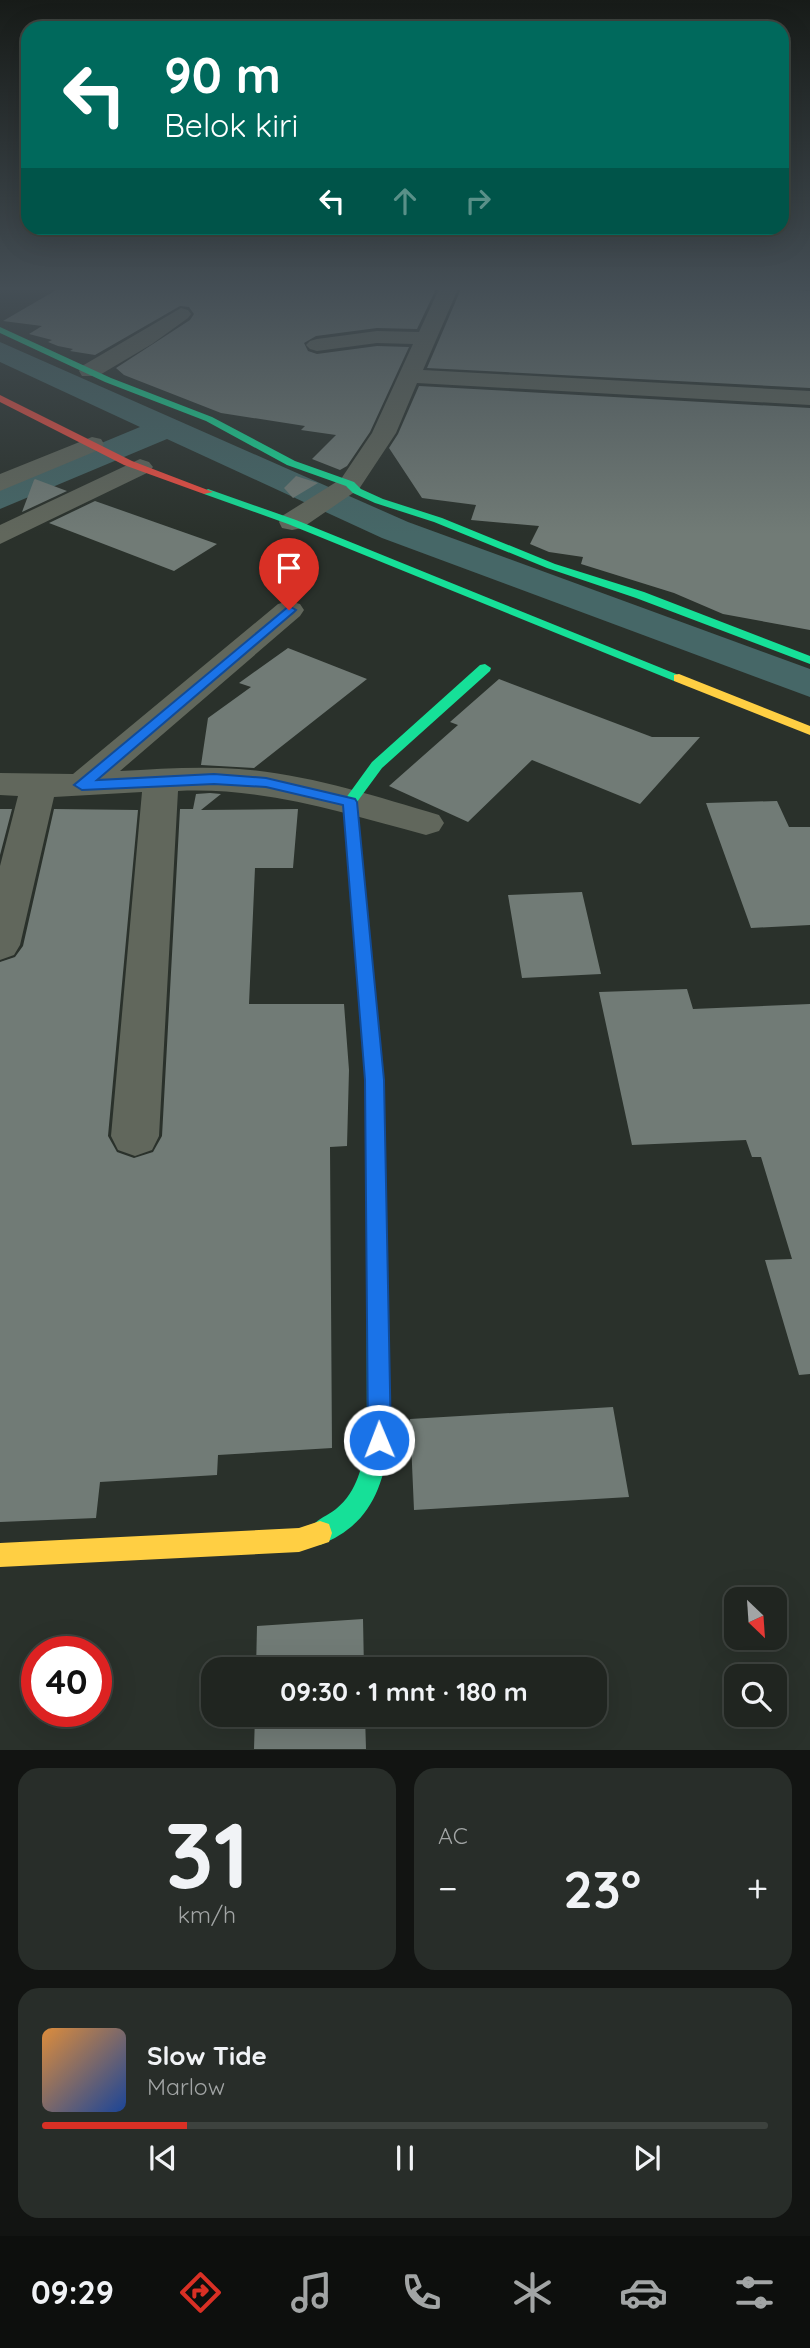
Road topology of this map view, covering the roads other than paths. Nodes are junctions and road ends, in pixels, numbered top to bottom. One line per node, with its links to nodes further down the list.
1 (90, 371): 9 (street)
2 (413, 371): 3 (street)
3 (411, 376): 5 (street); 9 (street)
4 (0, 398): 6 (street)
5 (810, 398)
6 (94, 446): 7 (street); 8 (street)
7 (134, 465): 10 (street); 11 (street)
8 (0, 483)
9 (346, 487): 10 (street); 13 (street)
10 (301, 515): 15 (street)
11 (0, 536)
12 (289, 610): 18 (street)
13 (810, 660)
14 (485, 668): 20 (street)
15 (810, 731)
16 (161, 781): 18 (street); 20 (street); 23 (street)
17 (0, 785): 19 (street)
18 (82, 785): 19 (street)
19 (38, 788): 22 (street)
20 (350, 802): 21 (street); 24 (street)
21 (426, 824)
22 (0, 945)
23 (135, 1136)
24 (0, 1555)

